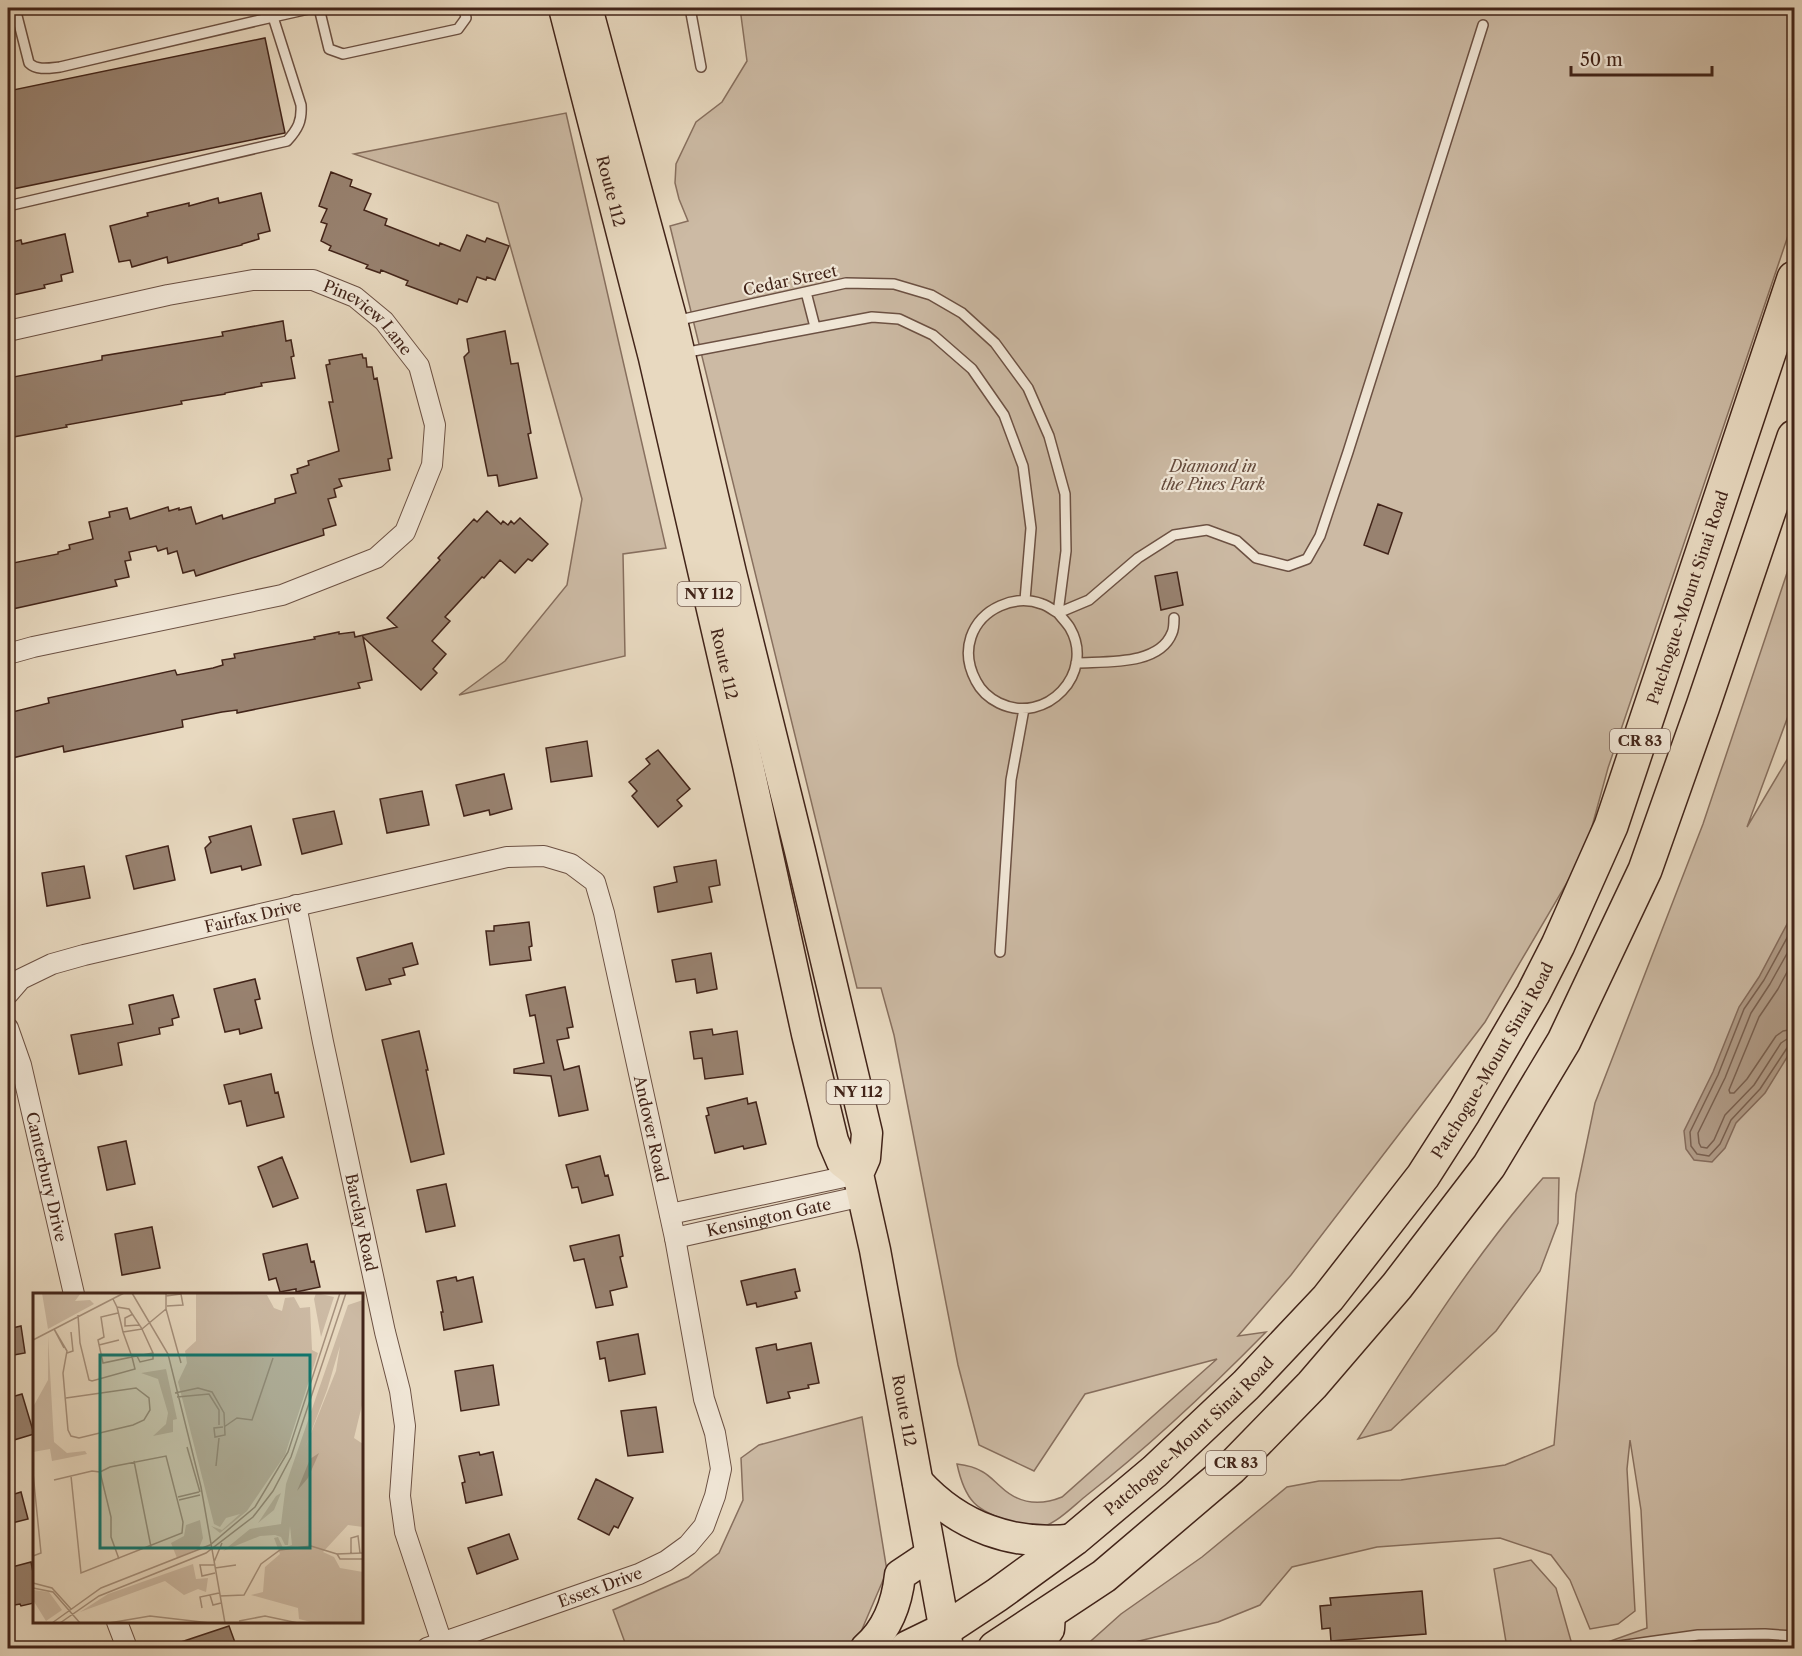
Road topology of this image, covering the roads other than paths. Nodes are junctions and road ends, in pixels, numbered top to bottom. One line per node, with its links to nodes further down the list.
1 (15, 8): 9 (lane)
2 (269, 8): 9 (lane)
3 (313, 8): 9 (lane)
4 (319, 8): 5 (lane)
5 (464, 8)
6 (564, 8): 15 (main road, Route 112 / NY 112)
7 (587, 8): 15 (main road, Route 112 / NY 112)
8 (690, 8): 11 (lane)
9 (273, 17): 12 (lane)
10 (1483, 25): 21 (lane)
11 (700, 67)
12 (8, 206)
13 (1794, 278): 31 (highway, Patchogue-Mount Sinai Road / CR 83)
14 (806, 292): 15 (lane, Cedar Street); 16 (lane); 21 (lane, Cedar Street)
15 (659, 324): 18 (main road, Route 112 / NY 112)
16 (815, 327): 18 (lane); 20 (lane)
17 (8, 331): 23 (street, Pineview Lane)
18 (667, 356): 33 (main road, Route 112 / NY 112)
19 (1794, 437): 32 (highway, CR 83)
20 (1025, 600): 21 (lane); 25 (lane)
21 (1058, 613): 24 (lane)
22 (1174, 618): 24 (lane)
23 (8, 654)
24 (1076, 663): 25 (lane)
25 (1024, 709): 28 (lane)
26 (507, 857): 27 (street, Fairfax Drive); 34 (street, Andover Road)
27 (296, 905): 29 (street, Fairfax Drive); 45 (street, Barclay Road)
28 (1000, 952)
29 (8, 994)
30 (8, 1028): 36 (street, Canterbury Drive)
31 (1476, 1091): 32 (highway); 39 (highway, Patchogue-Mount Sinai Road / CR 83)
32 (1520, 1114): 41 (highway, CR 83)
33 (861, 1185): 34 (street, Kensington Gate); 35 (street, Kensington Gate); 38 (main road, Route 112 / NY 112)
34 (670, 1214): 35 (street, Andover Road)
35 (675, 1238): 37 (street, Andover Road)
36 (74, 1293)
37 (721, 1469): 45 (street, Essex Drive)
38 (918, 1482): 39 (main road); 40 (main road, Route 112 / NY 112)
39 (1074, 1539): 44 (highway, Patchogue-Mount Sinai Road / CR 83)
40 (930, 1556): 44 (main road, Route 112 / NY 112); 47 (main road)
41 (1050, 1613): 49 (highway, CR 83); 50 (main road)
42 (117, 1623): 46 (street)
43 (1794, 1636): 51 (lane)
44 (946, 1639): 48 (highway, Patchogue-Mount Sinai Road / CR 83)
45 (434, 1646)
46 (127, 1648)
47 (866, 1648)
48 (907, 1648)
49 (995, 1648)
50 (1032, 1648)
51 (1605, 1648)

